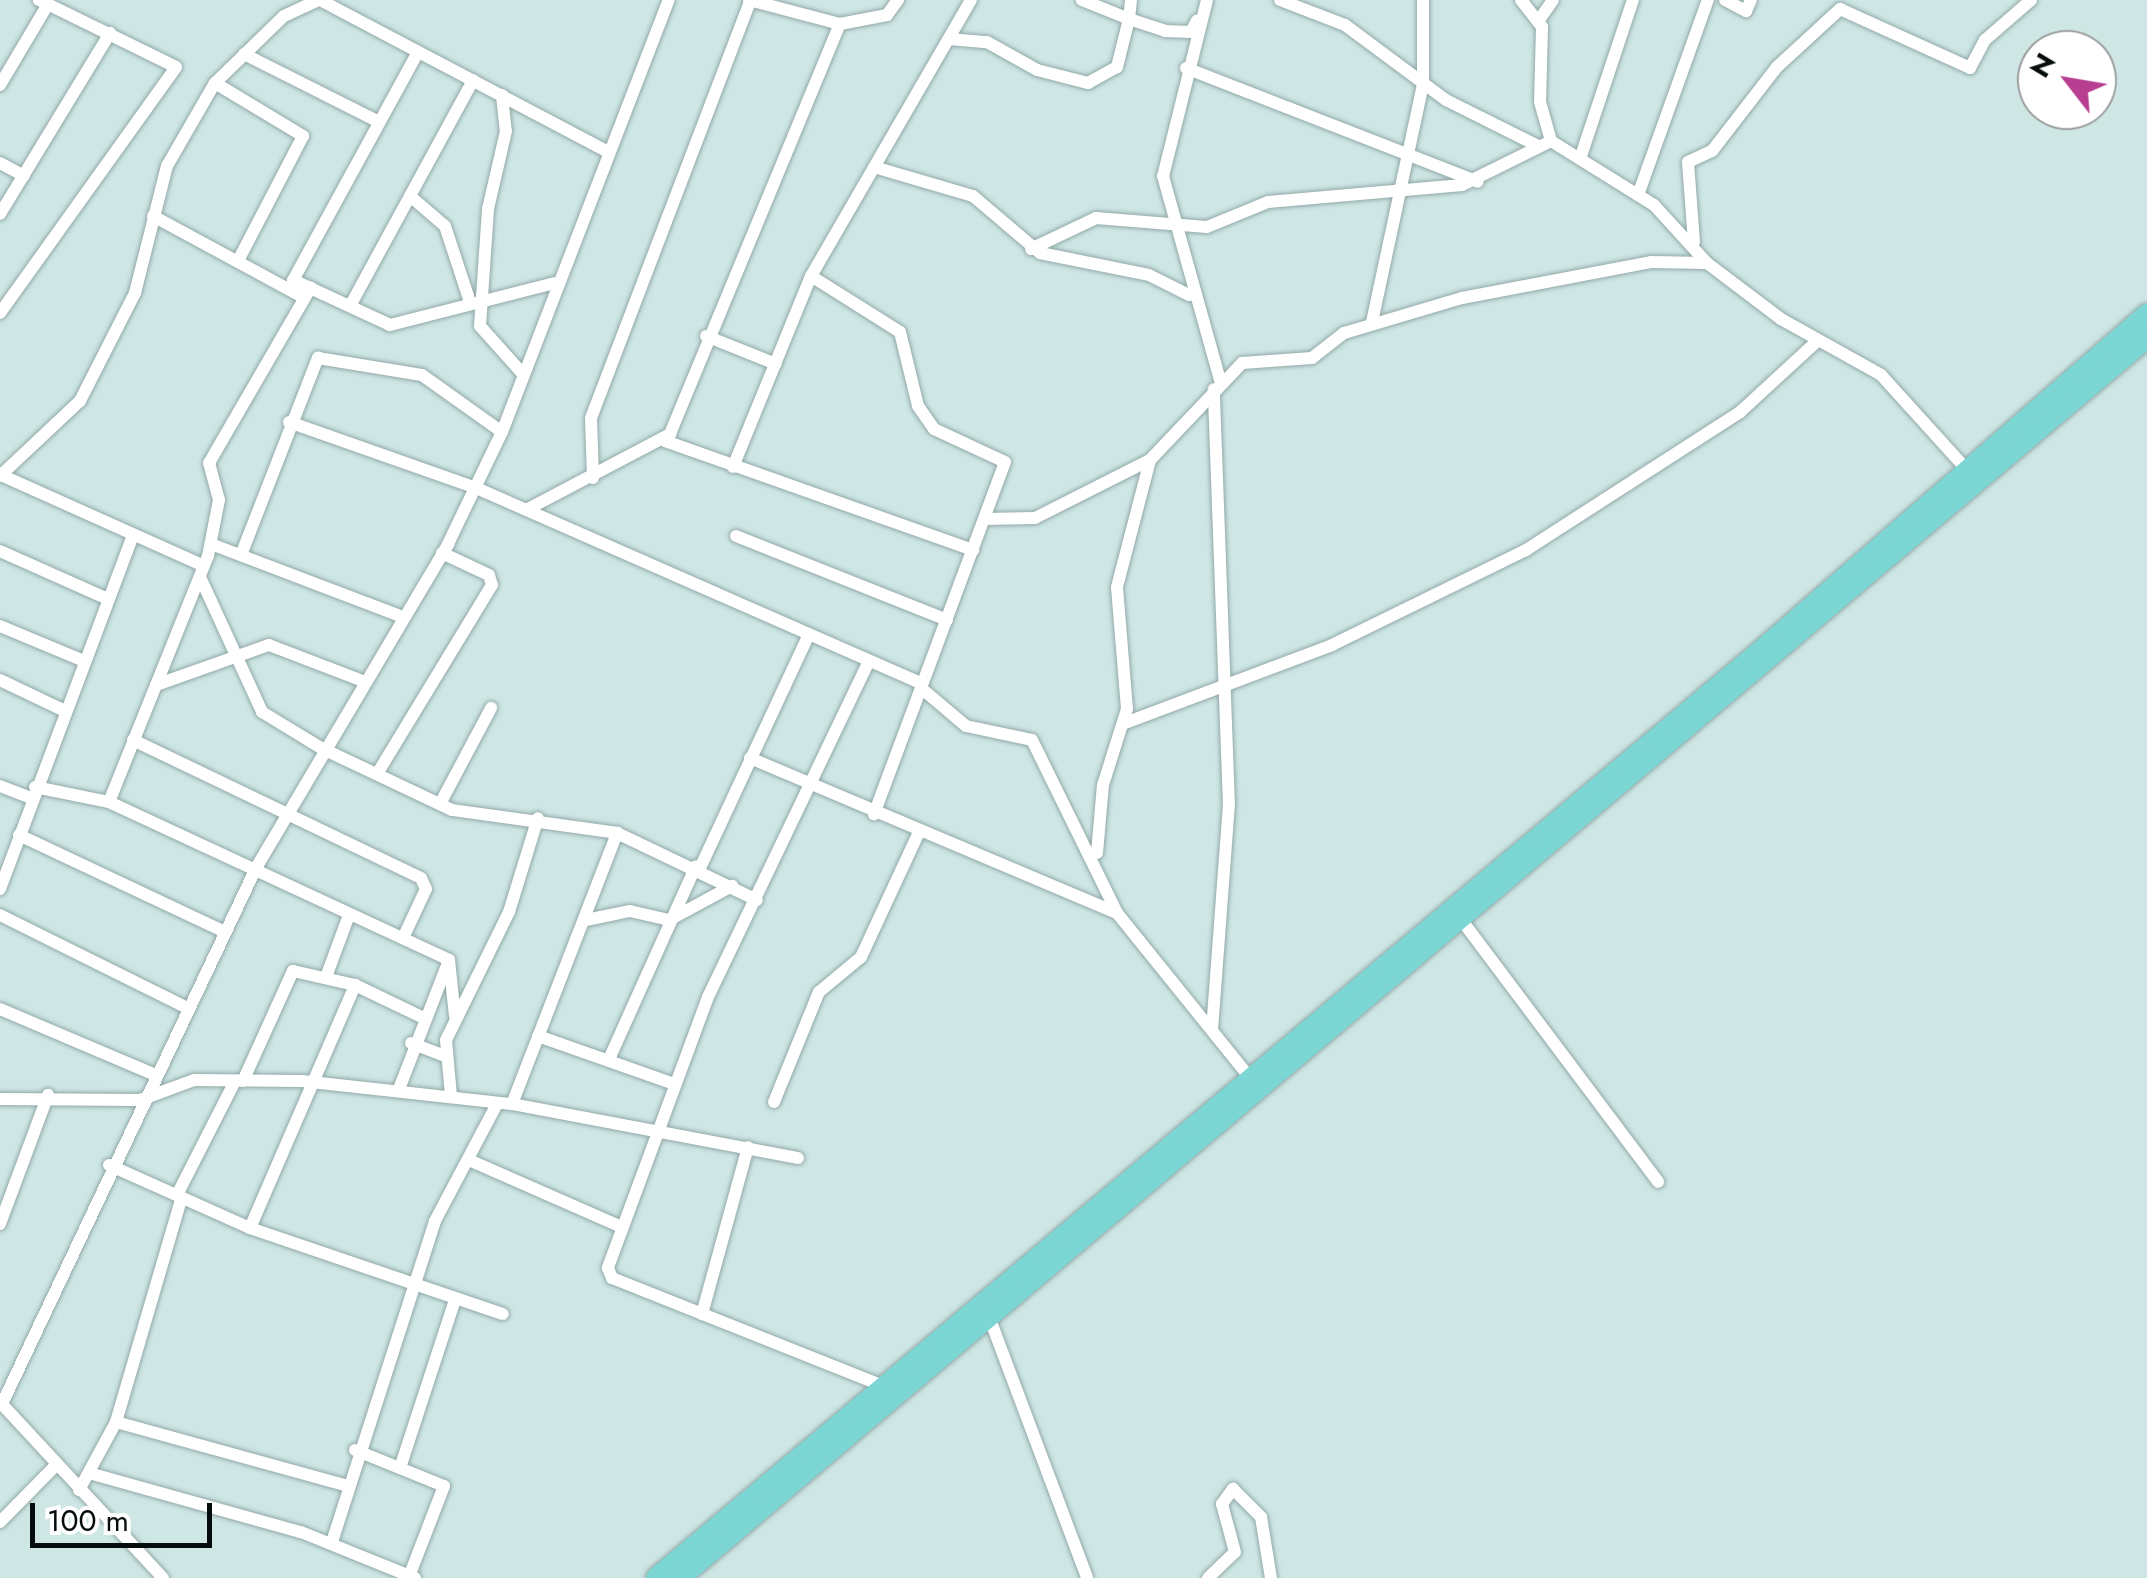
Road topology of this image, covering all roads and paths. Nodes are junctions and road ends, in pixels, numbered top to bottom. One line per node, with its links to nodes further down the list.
1 (319, 0): 24 (street); 25 (street)
2 (669, 0): 35 (street)
3 (750, 0): 21 (street); 74 (street)
4 (898, 0): 21 (street)
5 (970, 0): 23 (street)
6 (1082, 0): 19 (street)
7 (1131, 0): 19 (street)
8 (1207, 0): 19 (street); 26 (street)
9 (1280, 0): 29 (street)
10 (1423, 0): 29 (street)
11 (1520, 0): 20 (street)
12 (1554, 0): 20 (street)
13 (1633, 0): 37 (street)
14 (1708, 0): 43 (street)
15 (1725, 0): 16 (street)
16 (1751, 0)
17 (2030, 0): 48 (street)
18 (43, 2): 22 (street); 30 (street)
19 (1129, 19): 23 (street)
20 (1539, 20): 33 (street)
21 (840, 24): 61 (street)
22 (110, 33): 40 (street); 58 (street)
23 (949, 39): 39 (street)
24 (418, 52): 27 (street); 32 (street)
25 (244, 54): 28 (street); 32 (street)
26 (1186, 68): 36 (street); 47 (street)
27 (473, 80): 31 (street); 44 (street)
28 (215, 84): 46 (street); 50 (street)
29 (1423, 84): 34 (street); 36 (street)
30 (0, 85)
31 (502, 95): 35 (street); 55 (street)
32 (379, 122): 54 (street)
33 (1551, 141): 34 (street); 37 (street)
34 (1536, 145): 41 (street)
35 (607, 150): 53 (street)
36 (1408, 156): 41 (street); 42 (street)
37 (1580, 159): 43 (street)
38 (0, 163): 40 (street)
39 (874, 167): 49 (street); 52 (street)
40 (24, 176): 45 (street)
41 (1478, 182): 42 (street)
42 (1400, 194): 47 (street); 60 (street)
43 (1638, 195): 48 (street)
44 (410, 196): 55 (street); 57 (street)
45 (0, 214)
46 (154, 216): 50 (street); 73 (street)
47 (1170, 224): 49 (street); 56 (street)
48 (1694, 244): 51 (street)
49 (1031, 249): 56 (street)
50 (238, 262): 54 (street)
51 (1707, 263): 60 (street); 63 (street)
52 (811, 276): 64 (street); 77 (street)
53 (555, 283): 55 (street); 65 (street)
54 (307, 292): 57 (street); 80 (street)
55 (475, 298): 57 (street); 65 (street)
56 (1194, 300): 66 (street)
57 (350, 306)
58 (0, 314)
59 (2147, 314): 72 (main road)
60 (1372, 322): 66 (street)
61 (706, 336): 64 (street); 69 (street)
62 (2147, 338): 128 (main road)
63 (1816, 342): 72 (street); 94 (street)
64 (776, 364): 71 (street)
65 (522, 372): 68 (street)
66 (1217, 384): 70 (street); 94 (street)
67 (289, 422): 68 (street); 75 (street); 84 (street)
68 (502, 432): 75 (street)
69 (665, 442): 71 (street); 74 (street)
70 (1150, 460): 77 (street); 101 (street)
71 (733, 467): 81 (street)
72 (1968, 472): 144 (main road)
73 (0, 476): 79 (street)
74 (593, 478): 76 (street)
75 (474, 486): 76 (street); 83 (street)
76 (528, 510): 90 (street)
77 (986, 519): 81 (street)
78 (736, 536): 88 (street)
79 (132, 537): 85 (street); 86 (street)
80 (211, 544): 84 (street); 85 (street)
81 (973, 550): 88 (street)
82 (0, 551): 86 (street)
83 (442, 553): 87 (street); 105 (street)
84 (241, 555): 87 (street)
85 (202, 572): 91 (street); 97 (street)
86 (108, 600): 92 (street)
87 (398, 615): 96 (street)
88 (946, 620): 98 (street)
89 (0, 626): 92 (street)
90 (807, 638): 93 (street); 104 (street)
91 (238, 657): 96 (street); 97 (street); 103 (street)
92 (84, 661): 100 (street)
93 (868, 663): 98 (street); 107 (street)
94 (1228, 677): 101 (street); 138 (street)
95 (0, 680): 100 (street)
96 (360, 680): 103 (street)
97 (156, 685): 102 (street)
98 (922, 686): 112 (street); 119 (street)
99 (491, 708): 110 (street)
100 (66, 711): 108 (street)
101 (1124, 722): 119 (street)
102 (133, 740): 109 (street); 111 (street)
103 (321, 748): 105 (street); 111 (street)
104 (750, 758): 107 (street); 117 (street)
105 (377, 774): 110 (street)
106 (0, 786): 108 (street)
107 (812, 789): 112 (street); 122 (street)
108 (33, 793): 109 (street); 116 (street)
109 (109, 802): 118 (street)
110 (440, 804): 113 (street)
111 (289, 809): 118 (street); 130 (street)
112 (874, 814): 114 (street)
113 (538, 818): 115 (street); 136 (street)
114 (918, 832): 123 (street); 153 (street)
115 (617, 833): 117 (street); 126 (street)
116 (19, 835): 121 (street); 129 (street)
117 (698, 867): 120 (street); 127 (street)
118 (256, 868): 125 (street); 129 (street)
119 (1100, 871): 123 (street)
120 (732, 886): 122 (street); 127 (street)
121 (0, 888)
122 (757, 900): 147 (street)
123 (1117, 913): 138 (street)
124 (0, 915): 134 (street)
125 (348, 915): 130 (street); 132 (street)
126 (586, 920): 127 (street); 139 (street)
127 (669, 920): 142 (street)
128 (1462, 922): 160 (street); 167 (main road)
129 (225, 932): 134 (street)
130 (403, 938): 131 (street)
131 (449, 960): 136 (street); 137 (street)
132 (326, 977): 133 (street); 145 (street)
133 (354, 985): 137 (street); 146 (street)
134 (187, 1008): 143 (street)
135 (0, 1010): 143 (street)
136 (455, 1016): 141 (street)
137 (424, 1018): 140 (street)
138 (1212, 1030): 144 (street)
139 (538, 1036): 142 (street); 154 (street)
140 (411, 1044): 141 (street); 148 (street)
141 (443, 1055): 150 (street)
142 (610, 1057): 147 (street)
143 (153, 1074): 152 (street)
144 (1250, 1078): 167 (main road)
145 (239, 1082): 146 (street); 152 (street); 161 (street)
146 (318, 1082): 148 (street); 163 (street)
147 (674, 1084): 155 (street)
148 (399, 1088): 150 (street)
149 (48, 1096): 151 (street); 152 (street); 162 (street)
150 (451, 1096): 154 (street)
151 (0, 1099)
152 (140, 1100): 159 (street)
153 (774, 1102)
154 (504, 1104): 155 (street); 158 (street)
155 (657, 1128): 156 (street); 164 (street)
156 (748, 1147): 157 (street); 169 (street)
157 (798, 1158)
158 (471, 1161): 164 (street); 165 (street)
159 (109, 1165): 161 (street); 171 (street)
160 (1658, 1182)
161 (179, 1196): 163 (street); 172 (street)
162 (0, 1224)
163 (250, 1228): 165 (street)
164 (622, 1228): 169 (street)
165 (410, 1288): 166 (street); 173 (street)
166 (455, 1300): 168 (street); 175 (street)
167 (986, 1310): 170 (main road); 184 (main road); 185 (street)
168 (503, 1314)
169 (702, 1314): 170 (street)
170 (884, 1386): 183 (main road)
171 (3, 1410): 174 (street)
172 (116, 1422): 176 (street); 177 (street)
173 (355, 1450): 175 (street); 177 (street)
174 (56, 1464): 178 (street); 179 (street)
175 (400, 1468): 181 (street)
176 (88, 1473): 178 (street); 180 (street)
177 (344, 1485): 180 (street)
178 (79, 1490): 182 (street)
179 (0, 1522)
180 (332, 1542): 181 (street)
181 (413, 1576)
182 (164, 1578)
183 (656, 1578)
184 (680, 1578)
185 (1088, 1578)
186 (1208, 1578): 187 (street)
187 (1271, 1578)

